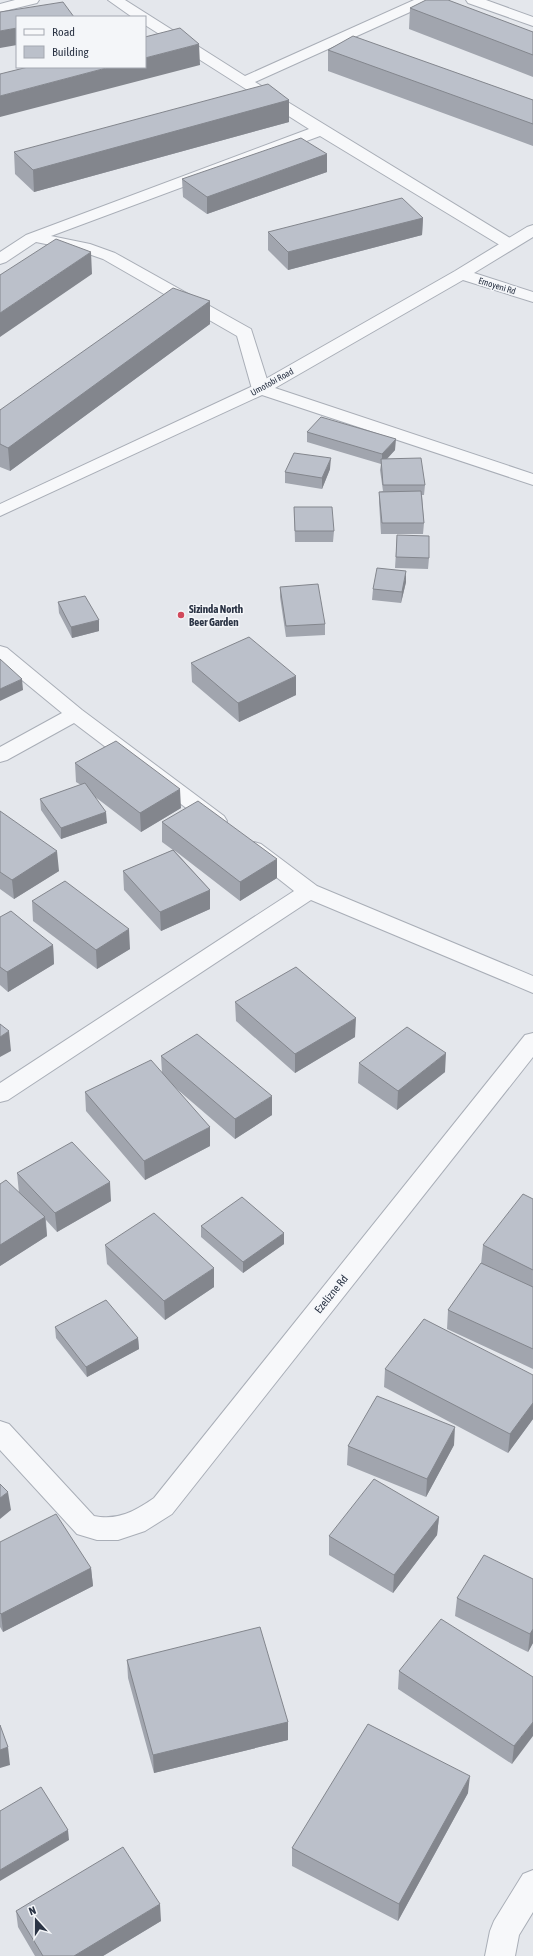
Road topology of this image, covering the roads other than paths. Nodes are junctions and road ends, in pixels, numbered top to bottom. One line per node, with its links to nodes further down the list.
1 (32, 0): 5 (street)
2 (115, 0): 6 (street)
3 (425, 0): 11 (street)
4 (473, 0): 8 (street)
5 (0, 8)
6 (140, 16)
7 (146, 20): 9 (street)
8 (533, 22)
9 (172, 36): 10 (street); 11 (street)
10 (152, 41)
11 (245, 81): 12 (street)
12 (321, 130): 14 (street); 15 (street)
13 (533, 230): 15 (street, Umotobi Road)
14 (32, 238): 16 (street); 19 (street)
15 (509, 244): 17 (street, Umotobi Road)
16 (0, 259)
17 (461, 274): 18 (street, Emoyeni Rd); 19 (street, Umotobi Road)
18 (533, 297)
19 (261, 389): 20 (street); 21 (street, Umotobi Road)
20 (533, 480)
21 (0, 511)
22 (0, 652): 23 (street)
23 (75, 714): 24 (street); 25 (street)
24 (0, 755)
25 (309, 891): 26 (street); 28 (street)
26 (533, 985)
27 (533, 1041): 29 (street, Ezelizne Rd)
28 (0, 1094)
29 (0, 1432)
30 (533, 1884): 31 (street)
31 (500, 1956)

